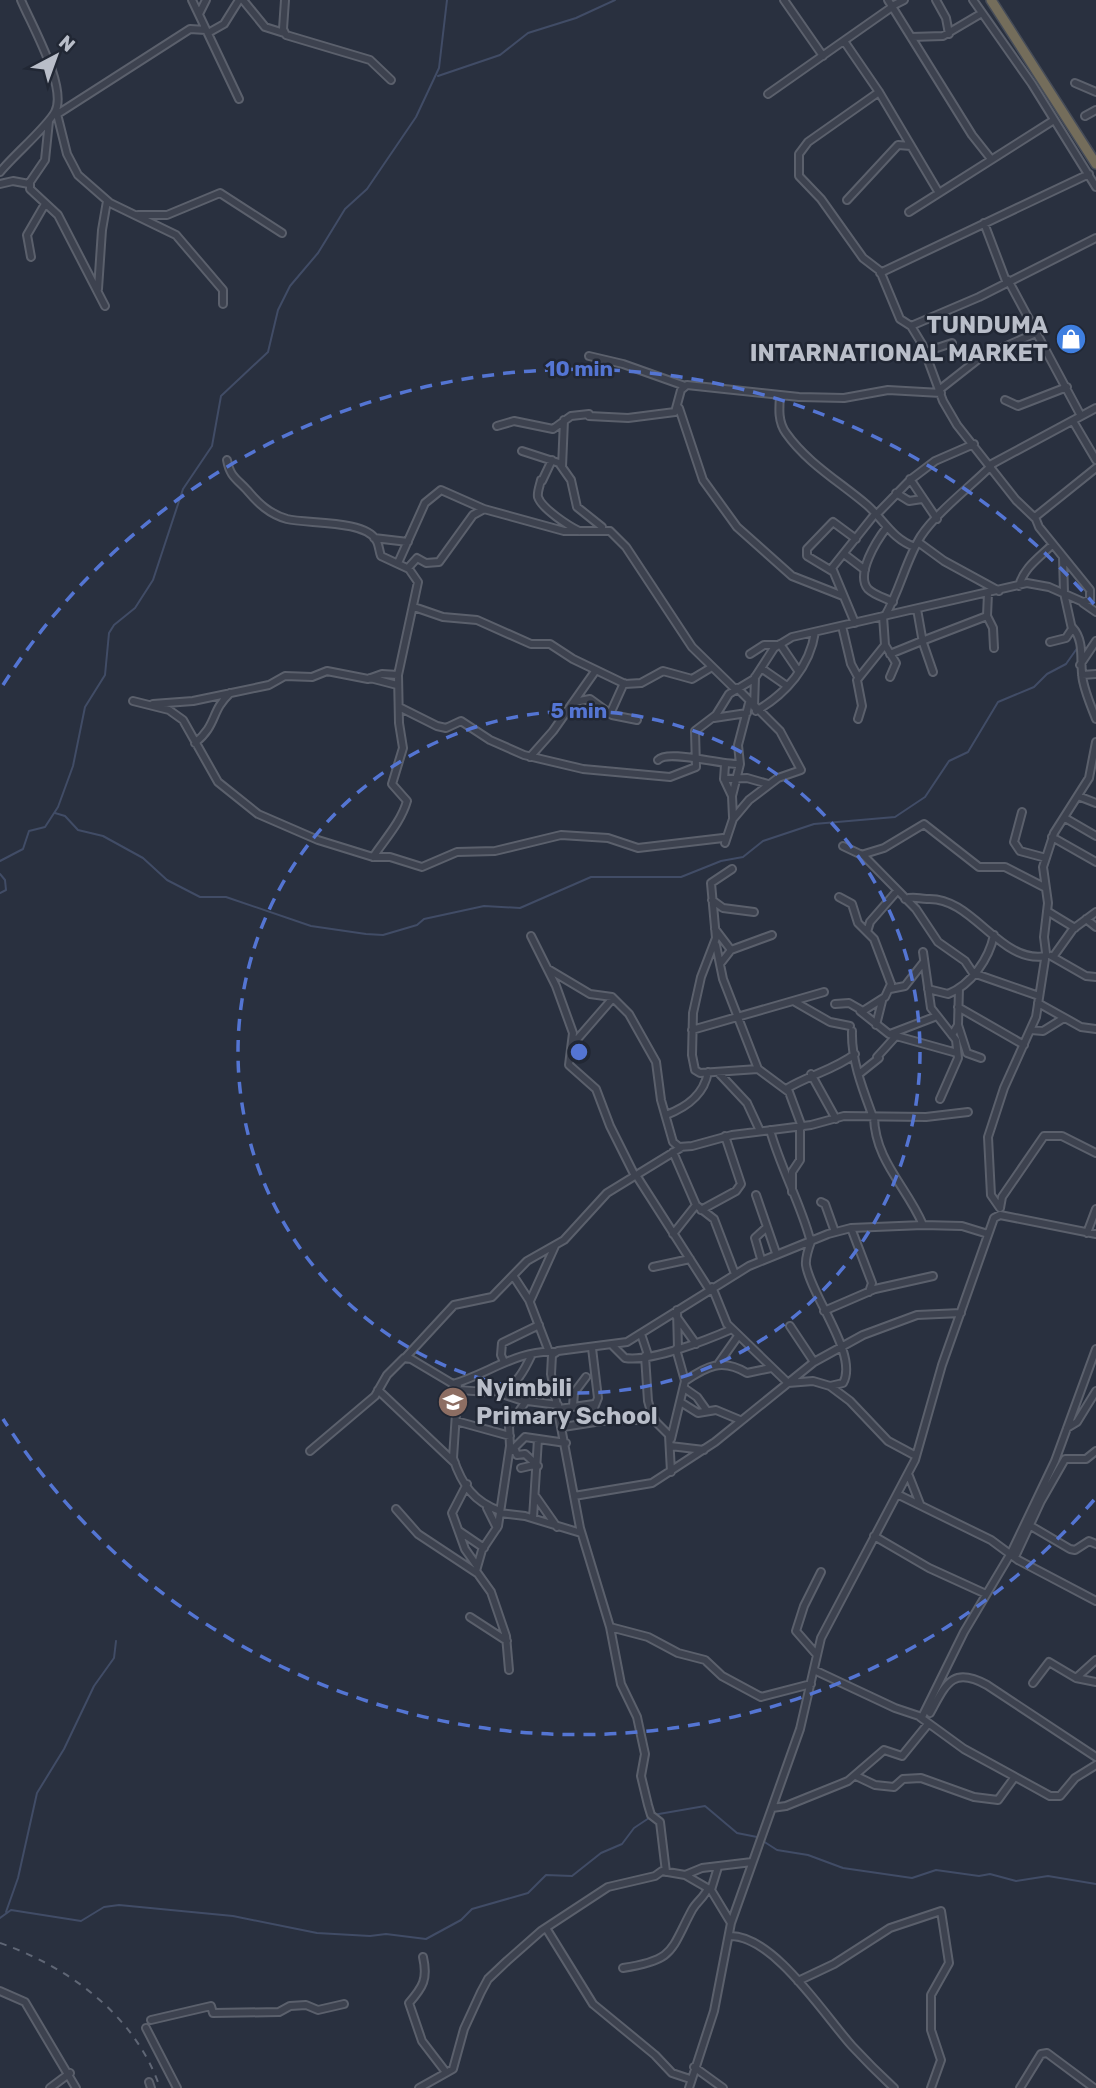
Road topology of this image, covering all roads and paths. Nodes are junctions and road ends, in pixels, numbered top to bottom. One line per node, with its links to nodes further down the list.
1 (21, 0): 33 (street)
2 (205, 0): 10 (street); 14 (street)
3 (241, 0): 15 (street); 16 (street)
4 (285, 0): 16 (street)
5 (797, 0): 11 (street)
6 (904, 0): 12 (street)
7 (936, 0): 17 (street)
8 (973, 0): 13 (street)
9 (991, 0): 21 (highway)
10 (192, 2): 14 (street)
11 (786, 3): 20 (street)
12 (891, 4): 18 (street); 19 (street)
13 (982, 13): 17 (street); 24 (street)
14 (199, 15): 15 (street)
15 (207, 31): 28 (street); 33 (street)
16 (284, 33): 22 (street)
17 (949, 34): 18 (street)
18 (911, 37): 36 (street)
19 (844, 41): 20 (street); 25 (street)
20 (823, 56): 27 (street)
21 (1042, 78): 24 (street); 29 (highway)
22 (391, 80)
23 (1075, 83): 26 (street)
24 (1032, 84): 30 (street)
25 (879, 92): 35 (street); 53 (street)
26 (1096, 92)
27 (768, 94)
28 (239, 99)
29 (1055, 99): 30 (street); 37 (highway)
30 (1045, 105): 34 (street)
31 (1096, 110): 32 (street)
32 (1085, 116)
33 (52, 117): 38 (street); 41 (street); 45 (street)
34 (1054, 120): 36 (street); 39 (street)
35 (911, 146): 43 (street); 44 (street)
36 (991, 159): 43 (street)
37 (1096, 164)
38 (0, 172)
39 (1089, 173): 42 (street); 49 (street)
40 (0, 184): 41 (street)
41 (29, 184): 46 (street)
42 (1096, 187)
43 (939, 193): 47 (street)
44 (847, 200)
45 (107, 201): 48 (street); 55 (street)
46 (45, 204): 52 (street); 55 (street)
47 (909, 212)
48 (136, 215): 50 (street); 56 (street)
49 (984, 223): 53 (street); 54 (street)
50 (282, 233)
51 (1096, 238): 54 (street)
52 (31, 257)
53 (880, 273): 58 (street)
54 (1007, 281): 58 (street); 59 (street)
55 (98, 291): 57 (street)
56 (223, 304)
57 (105, 306)
58 (911, 326): 61 (street)
59 (1036, 332): 64 (street); 65 (street)
60 (952, 343): 61 (street)
61 (925, 352): 65 (street)
62 (589, 356): 63 (street)
63 (685, 386): 66 (street); 68 (street)
64 (1066, 387): 67 (street); 70 (street)
65 (940, 392): 66 (street); 74 (street)
66 (780, 396): 86 (street)
67 (1005, 400)
68 (679, 408): 71 (street); 107 (street)
69 (1096, 408): 70 (street)
70 (1082, 416): 72 (street)
71 (564, 420): 73 (street); 80 (street)
72 (1073, 421): 78 (street); 79 (street)
73 (496, 426)
74 (974, 444): 79 (street); 82 (street)
75 (522, 452): 77 (street)
76 (226, 460): 92 (street)
77 (552, 460): 80 (street); 91 (street)
78 (1096, 460)
79 (990, 465): 87 (street); 88 (street)
80 (562, 467): 89 (street)
81 (1096, 468): 87 (street)
82 (910, 479): 83 (street); 84 (street)
83 (896, 493): 84 (street); 86 (street)
84 (922, 499): 88 (street)
85 (484, 509): 91 (street); 94 (street); 100 (street)
86 (876, 514): 90 (street); 93 (street)
87 (1035, 518): 96 (street)
88 (937, 519): 95 (street)
89 (602, 527)
90 (887, 527): 95 (street); 101 (street)
91 (580, 532): 130 (street)
92 (374, 538): 94 (street); 99 (street)
93 (856, 539): 97 (street); 102 (street)
94 (408, 542): 99 (street)
95 (916, 544): 104 (street); 108 (street)
96 (1053, 544): 98 (street); 103 (street)
97 (844, 554): 101 (street); 102 (street)
98 (1063, 557): 106 (street); 109 (street)
99 (398, 562): 100 (street)
100 (408, 568): 110 (street)
101 (865, 570): 108 (street)
102 (832, 571): 107 (street)
103 (1019, 586): 104 (street); 106 (street)
104 (999, 591): 105 (street)
105 (988, 593): 111 (street); 114 (street)
106 (1065, 593): 109 (street); 117 (street)
107 (844, 596): 115 (street)
108 (893, 601): 113 (street)
109 (1083, 602): 112 (street)
110 (414, 607): 132 (street); 136 (street)
111 (917, 609): 113 (street); 119 (street)
112 (1096, 612)
113 (884, 616): 115 (street); 124 (street)
114 (987, 616): 119 (street); 125 (street)
115 (855, 623): 116 (street)
116 (842, 626): 118 (street); 139 (street)
117 (1072, 627): 121 (street); 123 (street)
118 (815, 632): 122 (street); 133 (street)
119 (922, 641): 128 (street); 134 (street)
120 (1096, 641): 126 (street)
121 (1050, 642)
122 (779, 644): 127 (street); 131 (street); 133 (street)
123 (1082, 644): 126 (street); 129 (street)
124 (885, 645): 128 (street); 139 (street)
125 (994, 648)
126 (1093, 649): 129 (street)
127 (750, 654)
128 (890, 654): 140 (street)
129 (1080, 666): 137 (street)
130 (712, 667): 142 (street); 145 (street)
131 (761, 668): 138 (street); 144 (street)
132 (596, 670): 142 (street); 148 (street)
133 (799, 672): 144 (street)
134 (933, 672)
135 (1096, 674): 137 (street)
136 (398, 675): 141 (street); 143 (street)
137 (1082, 675): 156 (street)
138 (755, 677): 145 (street); 151 (street)
139 (858, 677): 155 (street)
140 (890, 677)
141 (370, 678): 143 (street); 146 (street)
142 (624, 683): 152 (street)
143 (397, 685): 150 (street)
144 (787, 686): 151 (street)
145 (736, 689): 151 (street); 154 (street)
146 (230, 693): 149 (street); 159 (street)
147 (133, 701): 149 (street)
148 (574, 702): 152 (street); 160 (street)
149 (148, 704): 159 (street)
150 (399, 707): 160 (street); 178 (street)
151 (753, 707): 153 (street); 167 (street)
152 (610, 714): 157 (street)
153 (747, 714): 154 (street); 163 (street)
154 (713, 718): 162 (street)
155 (858, 719)
156 (1096, 719)
157 (637, 720)
158 (1096, 742): 169 (street)
159 (195, 743): 178 (street)
160 (529, 757): 162 (street)
161 (658, 760): 162 (street)
162 (697, 760): 164 (street)
163 (740, 764): 164 (street); 165 (street)
164 (724, 765): 166 (street)
165 (737, 777): 166 (street); 167 (street); 168 (street)
166 (724, 779): 168 (street)
167 (768, 784): 173 (street)
168 (732, 796): 173 (street)
169 (1078, 796): 170 (street); 172 (street)
170 (1096, 803)
171 (1022, 812): 179 (street)
172 (1065, 818): 174 (street); 175 (street)
173 (733, 819): 178 (street)
174 (1096, 836)
175 (1052, 837): 179 (street); 180 (street)
176 (843, 846): 177 (street)
177 (861, 855): 182 (street); 183 (street)
178 (373, 858)
179 (1046, 858): 182 (street)
180 (1096, 862)
181 (732, 869): 186 (street)
182 (1044, 887): 187 (street)
183 (897, 891): 185 (street); 194 (street)
184 (839, 897): 194 (street)
185 (905, 899): 196 (street); 207 (street)
186 (712, 900): 188 (street); 193 (street)
187 (1046, 911): 192 (street); 201 (street)
188 (754, 912)
189 (1096, 912): 190 (street)
190 (1086, 919): 191 (street); 192 (street)
191 (1096, 927)
192 (1074, 928): 201 (street)
193 (715, 929): 198 (street); 199 (street)
194 (867, 932): 210 (street)
195 (772, 935): 199 (street)
196 (994, 935): 202 (street); 207 (street)
197 (531, 936): 206 (street)
198 (715, 943): 204 (street); 226 (street)
199 (731, 950): 204 (street)
200 (923, 952): 203 (street)
201 (1049, 955): 202 (street); 205 (street); 208 (street)
202 (1035, 957): 205 (street)
203 (923, 963): 210 (street); 211 (street)
204 (720, 964): 221 (street)
205 (1045, 968): 215 (street)
206 (548, 969): 213 (street); 230 (street)
207 (975, 974): 209 (street); 215 (street)
208 (1096, 977)
209 (959, 988): 211 (street); 218 (street)
210 (890, 989): 214 (street)
211 (928, 989): 220 (street)
212 (824, 992): 216 (street)
213 (613, 998): 230 (street); 243 (street)
214 (883, 999): 219 (street); 223 (street)
215 (1039, 999): 222 (street); 227 (street)
216 (794, 1002): 221 (street); 233 (street)
217 (835, 1004): 219 (street)
218 (958, 1007): 224 (street); 231 (street)
219 (860, 1011): 223 (street)
220 (937, 1016): 228 (street); 229 (street)
221 (740, 1017): 226 (street); 235 (street)
222 (1064, 1018): 225 (street); 227 (street)
223 (876, 1025): 228 (street)
224 (958, 1025): 229 (street); 234 (street)
225 (1096, 1029)
226 (692, 1030): 236 (street)
227 (1031, 1030): 231 (street)
228 (893, 1035): 232 (street); 239 (street)
229 (952, 1035): 232 (street)
230 (573, 1044): 253 (street)
231 (1024, 1045): 259 (street)
232 (957, 1053): 241 (street)
233 (855, 1054): 238 (street); 239 (street)
234 (981, 1058)
235 (758, 1069): 237 (street); 240 (street)
236 (708, 1072): 237 (street); 243 (street)
237 (718, 1072): 248 (street)
238 (811, 1074): 240 (street); 245 (street)
239 (859, 1074): 244 (street)
240 (786, 1089): 246 (street)
241 (940, 1099)
242 (968, 1112): 244 (street)
243 (666, 1115): 250 (street)
244 (873, 1117): 245 (street); 260 (street)
245 (836, 1119): 246 (street)
246 (801, 1127): 247 (street); 255 (street)
247 (769, 1130): 248 (street); 255 (street)
248 (760, 1131): 249 (street)
249 (725, 1136): 250 (street); 257 (street)
250 (682, 1147): 251 (street)
251 (673, 1152): 253 (street); 257 (street)
252 (1096, 1153): 259 (street)
253 (635, 1175): 265 (street); 269 (street)
254 (756, 1195): 261 (street)
255 (792, 1195): 268 (street)
256 (821, 1202): 263 (street)
257 (699, 1208): 265 (street); 274 (street)
258 (1096, 1209): 264 (street)
259 (1000, 1212): 264 (street); 266 (street)
260 (923, 1224): 262 (street); 266 (street)
261 (767, 1227): 270 (street); 272 (street)
262 (852, 1228): 263 (street); 278 (street)
263 (835, 1232): 268 (street)
264 (1087, 1233): 267 (street)
265 (673, 1234): 271 (street)
266 (988, 1234): 282 (street)
267 (1096, 1234)
268 (811, 1239): 270 (street); 280 (street)
269 (555, 1246): 276 (street); 279 (street)
270 (776, 1253): 272 (street)
271 (690, 1259): 273 (street); 277 (street)
272 (761, 1259): 274 (street)
273 (653, 1267)
274 (735, 1274): 277 (street)
275 (933, 1276): 278 (street)
276 (514, 1277): 279 (street); 297 (street)
277 (711, 1288): 281 (street); 285 (street)
278 (869, 1292): 280 (street)
279 (530, 1301): 283 (street)
280 (824, 1311): 289 (street)
281 (677, 1313): 286 (street); 288 (street); 292 (street)
282 (961, 1313): 289 (street); 330 (street)
283 (539, 1325): 294 (street); 298 (street)
284 (790, 1326): 299 (street)
285 (732, 1329): 287 (street); 288 (street)
286 (641, 1334): 290 (street); 296 (street)
287 (738, 1336): 300 (street); 301 (street)
288 (695, 1344): 292 (street)
289 (841, 1345): 299 (street); 306 (street)
290 (613, 1346): 291 (street); 296 (street)
291 (592, 1348): 294 (street); 312 (street)
292 (677, 1349): 296 (street); 304 (street)
293 (1096, 1349): 321 (street)
294 (553, 1352): 295 (street); 314 (street)
295 (532, 1354): 298 (street); 309 (street)
296 (647, 1356): 316 (street)
297 (405, 1358): 305 (street); 307 (street)
298 (503, 1362): 305 (street)
299 (814, 1362): 303 (street)
300 (719, 1364): 301 (street); 304 (street)
301 (771, 1368): 303 (street)
302 (586, 1377): 313 (street)
303 (788, 1383): 306 (street); 317 (street)
304 (684, 1385): 311 (street); 315 (street)
305 (458, 1387): 309 (street); 318 (street)
306 (830, 1387): 330 (street)
307 (378, 1390): 327 (street); 331 (street)
308 (1096, 1391): 321 (street)
309 (498, 1392): 310 (street)
310 (526, 1401): 314 (street); 322 (street)
311 (682, 1403): 315 (street); 325 (street)
312 (594, 1404): 313 (street); 319 (street)
313 (573, 1406): 314 (street)
314 (558, 1407): 320 (street)
315 (707, 1412): 317 (street)
316 (655, 1420): 319 (street); 325 (street)
317 (740, 1420): 326 (street)
318 (456, 1422): 322 (street); 331 (street)
319 (588, 1423): 320 (street)
320 (563, 1427): 324 (street)
321 (1067, 1427): 353 (street)
322 (510, 1436): 329 (street)
323 (538, 1439): 324 (street); 329 (street); 332 (street)
324 (566, 1443): 338 (street)
325 (670, 1444): 326 (street); 334 (street)
326 (704, 1450): 334 (street)
327 (310, 1451)
328 (1096, 1451): 345 (street)
329 (512, 1452): 332 (street); 343 (street)
330 (916, 1456): 335 (street)
331 (455, 1463): 336 (street)
332 (536, 1466): 333 (street); 339 (street)
333 (521, 1468)
334 (671, 1472): 338 (street)
335 (908, 1475): 337 (street); 341 (street)
336 (467, 1484): 340 (street); 348 (street)
337 (899, 1495): 341 (street); 350 (street)
338 (574, 1496): 349 (street)
339 (536, 1497): 344 (street); 346 (street)
340 (486, 1506): 343 (street); 347 (street)
341 (921, 1506): 353 (street)
342 (396, 1509): 354 (street)
343 (500, 1512): 344 (street); 347 (street)
344 (533, 1518): 346 (street)
345 (1030, 1525): 351 (street); 353 (street)
346 (557, 1527): 349 (street)
347 (497, 1528): 352 (street)
348 (458, 1531): 352 (street); 354 (street)
349 (581, 1533): 361 (street)
350 (874, 1535): 356 (street); 363 (street)
351 (1096, 1544)
352 (484, 1548): 354 (street)
353 (1013, 1555): 356 (street); 357 (street)
354 (477, 1570): 359 (street)
355 (821, 1572): 363 (street)
356 (986, 1594): 371 (street)
357 (1096, 1601)
358 (470, 1617): 360 (street)
359 (498, 1617): 360 (street); 362 (street)
360 (485, 1627): 362 (street)
361 (610, 1627): 370 (street); 380 (street)
362 (507, 1641): 365 (street)
363 (817, 1655): 366 (street)
364 (1096, 1660): 367 (street)
365 (509, 1670)
366 (814, 1670): 370 (street); 371 (street)
367 (1076, 1678): 368 (street); 369 (street)
368 (1096, 1682)
369 (1033, 1683)
370 (811, 1684): 377 (street)
371 (920, 1717): 372 (street); 373 (street)
372 (928, 1724): 375 (street); 376 (street)
373 (1096, 1757)
374 (1096, 1765): 376 (street)
375 (856, 1776): 376 (street); 377 (street)
376 (1013, 1778)
377 (772, 1808): 378 (street)
378 (752, 1862): 379 (street); 383 (street)
379 (718, 1867): 381 (street); 382 (street)
380 (666, 1872): 381 (street); 384 (street)
381 (685, 1875): 382 (street)
382 (710, 1889): 383 (street); 387 (street)
383 (732, 1923): 385 (street)
384 (546, 1928): 394 (street); 396 (street)
385 (729, 1936): 388 (street); 393 (street)
386 (423, 1957): 394 (street)
387 (624, 1968)
388 (798, 1981): 403 (street); 404 (street)
389 (0, 1992): 395 (street)
390 (344, 2004): 391 (street)
391 (151, 2020)
392 (146, 2028): 399 (street)
393 (694, 2067): 396 (street); 402 (street)
394 (445, 2071): 400 (street)
395 (70, 2074): 397 (street); 398 (street)
396 (690, 2079): 401 (street)
397 (50, 2088)
398 (76, 2088)
399 (177, 2088)
400 (419, 2088)
401 (689, 2088)
402 (723, 2088)
403 (894, 2088)
404 (931, 2088)
405 (1020, 2088): 406 (street)
406 (1094, 2088)

